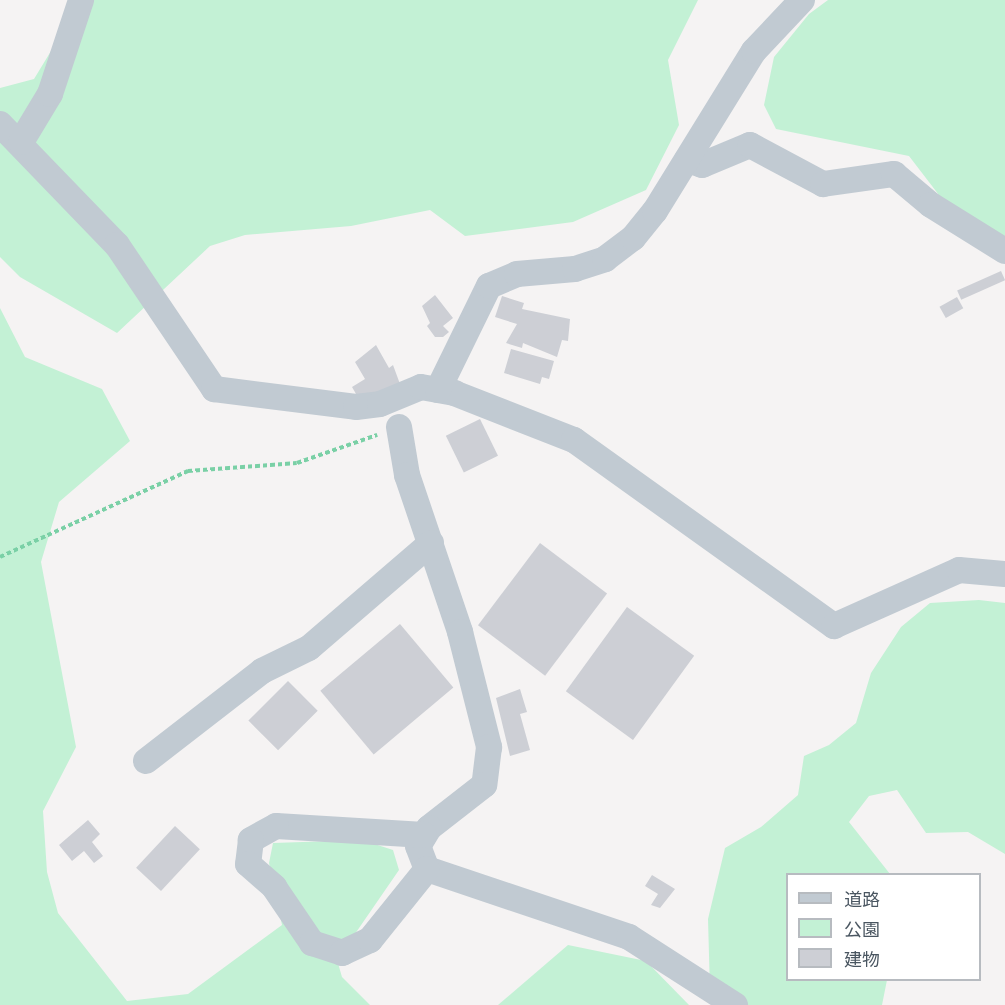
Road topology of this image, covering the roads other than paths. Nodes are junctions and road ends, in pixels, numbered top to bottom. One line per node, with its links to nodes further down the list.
1 (81, 0): 4 (street)
2 (802, 0): 5 (street)
3 (0, 124): 4 (street)
4 (21, 142): 7 (street)
5 (687, 160): 6 (street); 7 (street)
6 (1005, 251)
7 (438, 390): 10 (street)
8 (399, 427): 9 (street)
9 (432, 543): 11 (street); 12 (street)
10 (1005, 574)
11 (146, 760)
12 (424, 835): 13 (street); 13 (street)
13 (427, 869): 14 (street)
14 (735, 1005)

